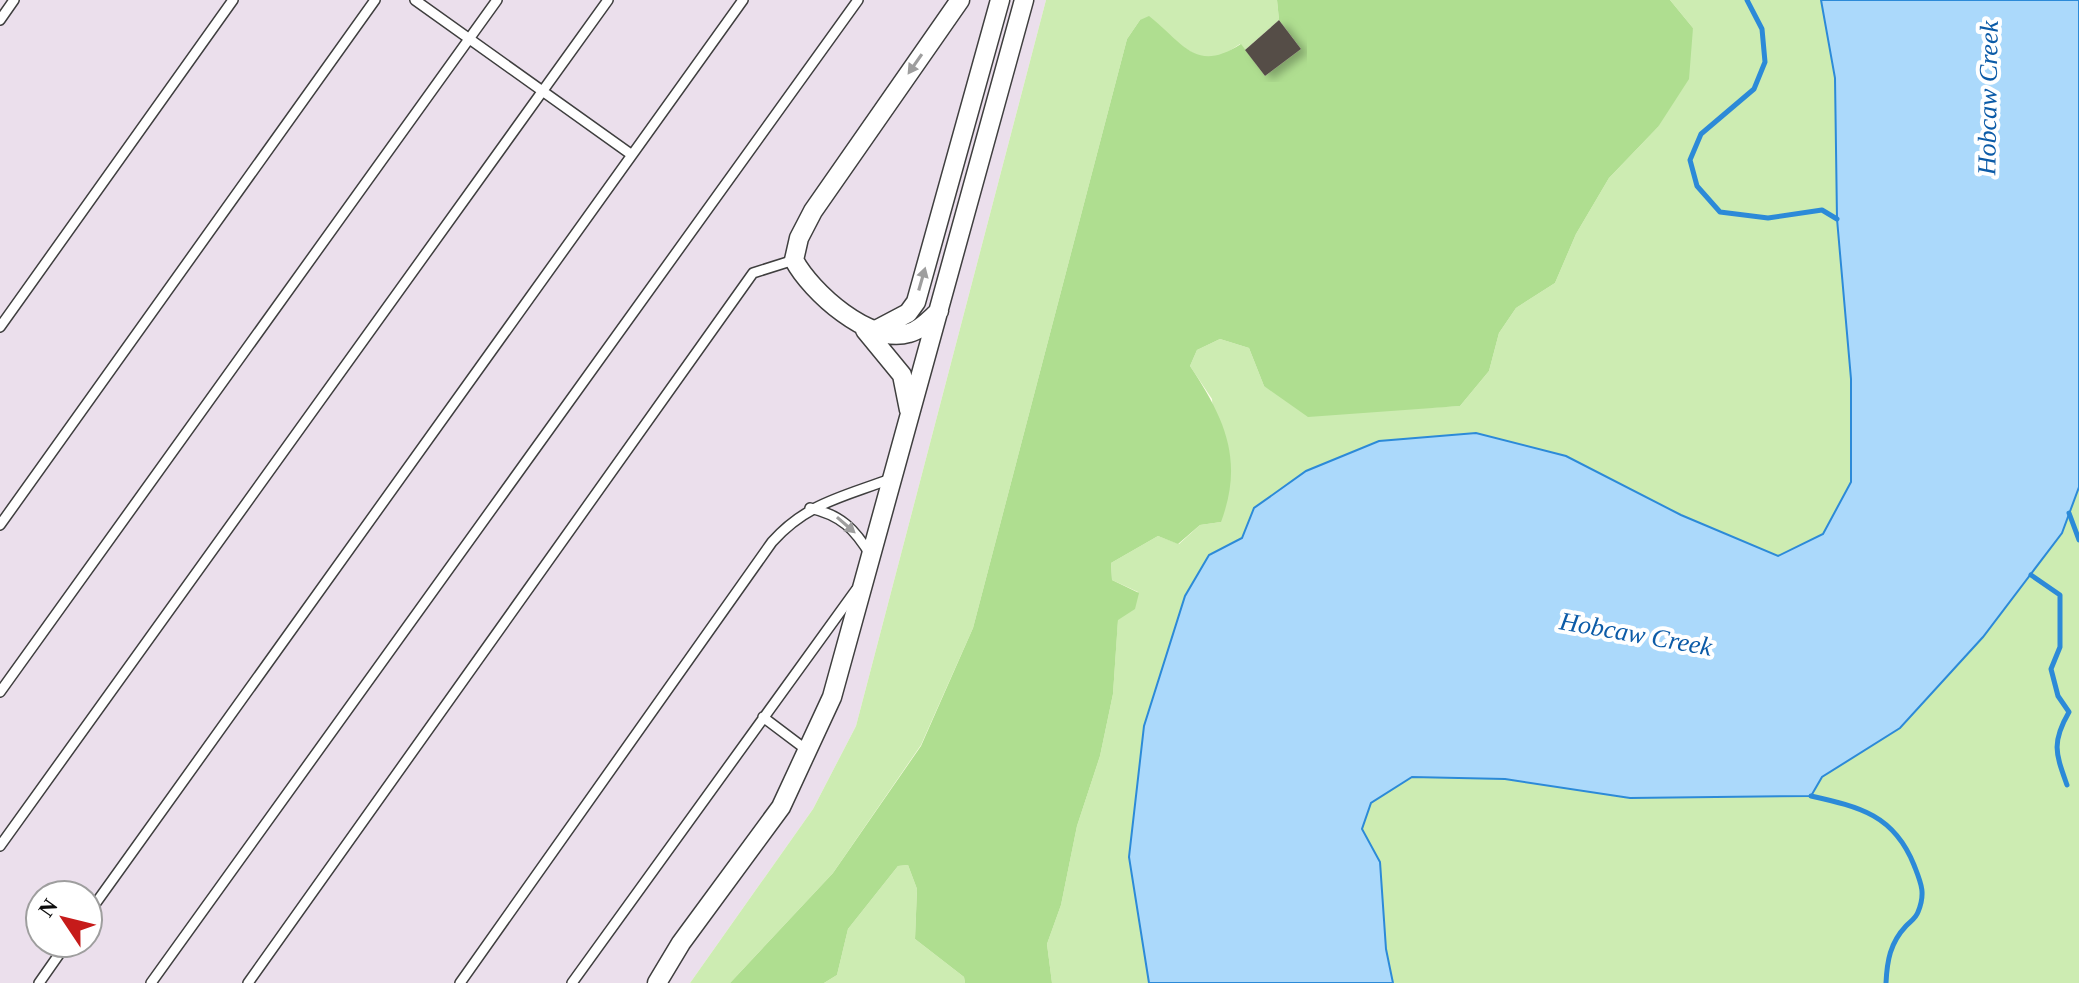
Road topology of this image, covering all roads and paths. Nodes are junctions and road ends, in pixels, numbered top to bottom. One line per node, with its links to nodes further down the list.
1 (14, 0): 12 (lane)
2 (233, 0): 19 (lane)
3 (375, 0): 24 (lane)
4 (415, 0): 13 (lane)
5 (497, 0): 13 (lane)
6 (608, 0): 14 (lane)
7 (743, 0): 15 (lane)
8 (858, 0): 34 (lane)
9 (960, 0): 16 (street, one-way to 16)
10 (1000, 0): 20 (street, one-way to 10)
11 (1024, 0): 17 (street)
12 (0, 20)
13 (469, 39): 14 (lane); 27 (lane)
14 (543, 91): 15 (lane); 30 (lane)
15 (632, 155): 31 (lane)
16 (794, 260): 18 (street); 35 (lane)
17 (940, 310): 20 (street); 21 (street)
18 (853, 317): 20 (street); 21 (street)
19 (0, 327)
20 (872, 332)
21 (910, 417): 22 (street)
22 (893, 478): 23 (lane); 25 (street)
23 (810, 508): 25 (lane, one-way to 25); 36 (lane)
24 (0, 525)
25 (871, 557): 26 (street)
26 (865, 578): 28 (lane); 29 (street)
27 (0, 692)
28 (763, 717): 29 (lane); 37 (lane)
29 (809, 751): 38 (street)
30 (0, 846)
31 (104, 892)
32 (56, 959): 33 (lane)
33 (39, 983)
34 (151, 983)
35 (248, 983)
36 (460, 983)
37 (572, 983)
38 (657, 983)

